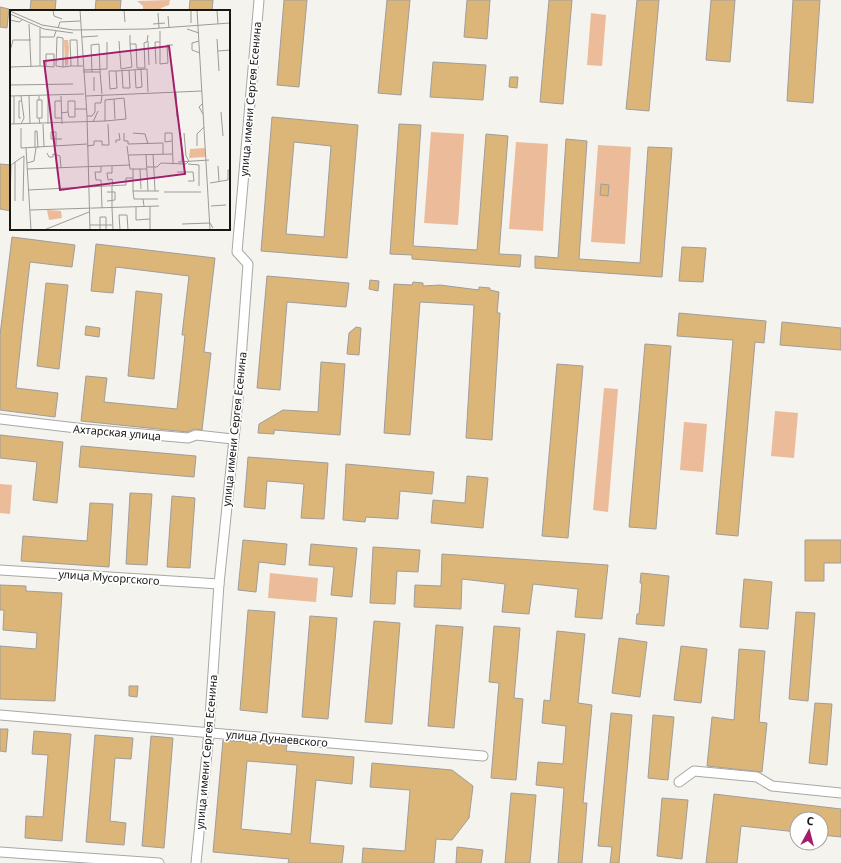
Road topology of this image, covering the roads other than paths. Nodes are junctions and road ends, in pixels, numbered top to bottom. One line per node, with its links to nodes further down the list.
1 (260, 0): 3 (street, улица имени Сергея Есенина)
2 (0, 419): 3 (street, Ахтарская улица)
3 (233, 439): 5 (street, улица имени Сергея Есенина)
4 (0, 570): 5 (street, улица Мусоргского)
5 (219, 584): 7 (street, улица имени Сергея Есенина)
6 (0, 715): 7 (street, улица Дунаевского)
7 (209, 732): 8 (street, улица Дунаевского); 13 (street, улица имени Сергея Есенина)
8 (482, 756)
9 (679, 782): 10 (street)
10 (841, 793)
11 (0, 852): 12 (street)
12 (159, 863)
13 (196, 863)

